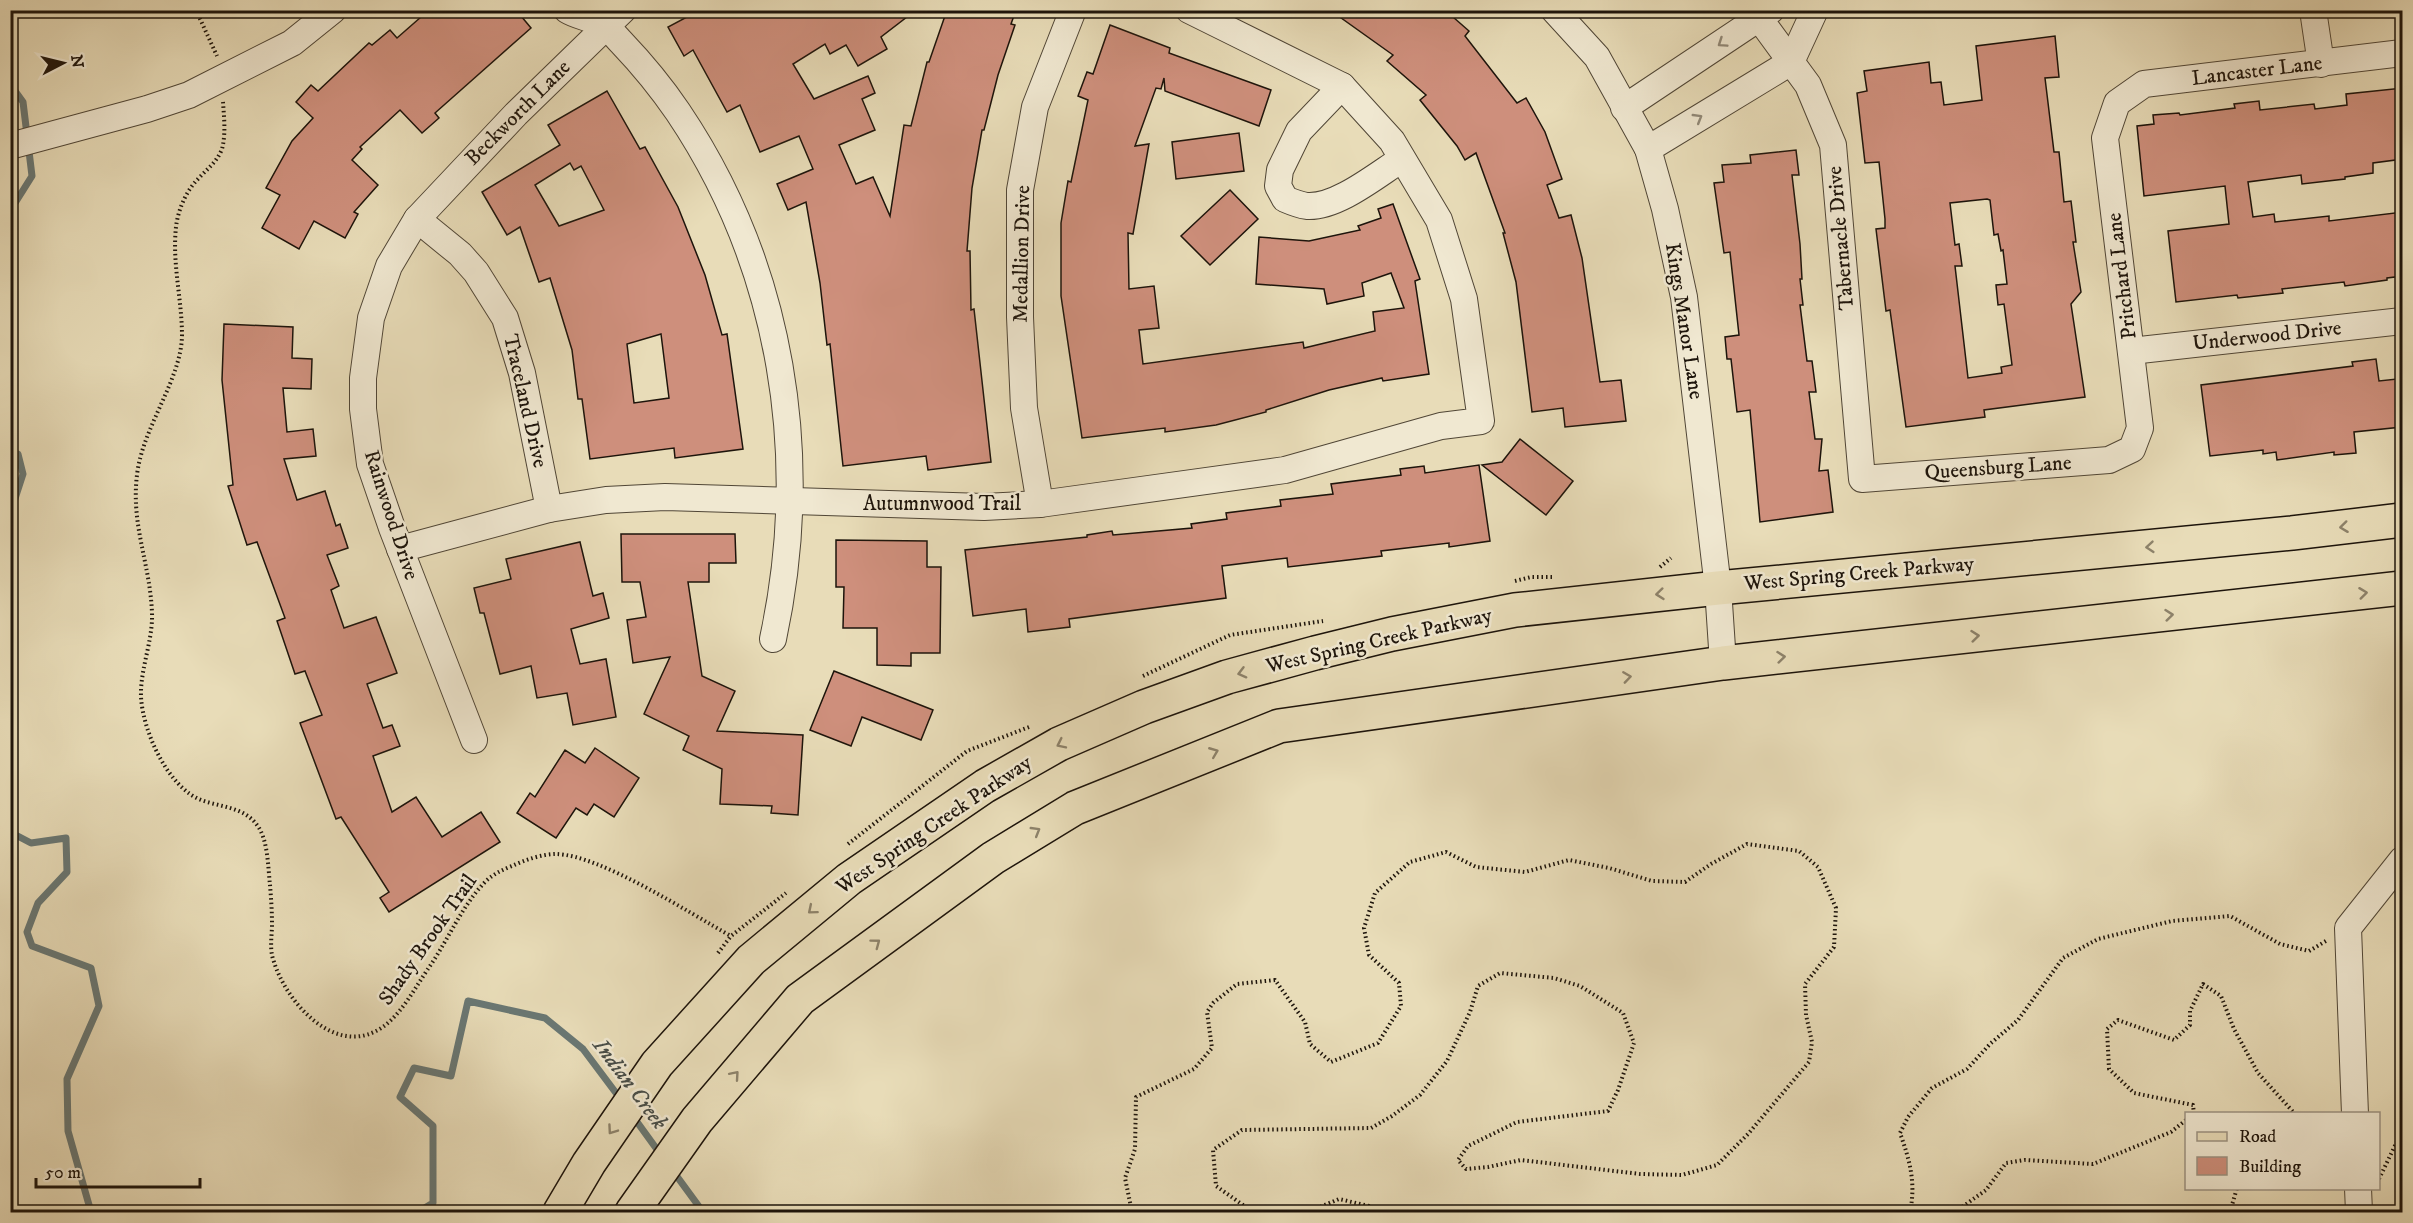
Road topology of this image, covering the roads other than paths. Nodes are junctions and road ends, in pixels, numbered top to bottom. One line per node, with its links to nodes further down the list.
1 (333, 10): 16 (street)
2 (567, 10): 9 (street)
3 (1073, 10): 25 (street, Medallion Drive)
4 (1189, 10): 13 (street)
5 (1554, 10): 15 (street, Kings Manor Lane)
6 (1815, 10): 11 (street)
7 (2313, 10): 12 (street)
8 (1765, 14): 11 (street, Tabernacle Drive); 15 (street, one-way to 15)
9 (610, 16): 19 (street, Beckworth Lane); 24 (street)
10 (2403, 53): 12 (street, Lancaster Lane)
11 (1791, 62): 17 (street, one-way to 11); 23 (street, Tabernacle Drive)
12 (2321, 64): 14 (street, Lancaster Lane)
13 (1342, 86): 18 (street); 18 (street)
14 (2117, 103): 21 (street, Pritchard Lane)
15 (1624, 108): 17 (street, Kings Manor Lane)
16 (10, 146)
17 (1648, 149): 29 (street, Kings Manor Lane)
18 (1402, 159): 25 (street, Autumnwood Trail)
19 (417, 219): 26 (street, Traceland Drive); 28 (street, Rainwood Drive)
20 (2403, 321): 21 (street, Underwood Drive)
21 (2131, 351): 22 (street, Pritchard Lane)
22 (2132, 449): 23 (street, Queensburg Lane)
23 (1862, 479)
24 (790, 501): 25 (street, Autumnwood Trail); 26 (street, Autumnwood Trail); 31 (street)
25 (1040, 504)
26 (549, 509): 28 (street, Autumnwood Trail)
27 (2403, 520): 29 (main road, West Spring Creek Parkway, one-way to 29)
28 (400, 549): 33 (street, Rainwood Drive)
29 (1718, 588): 32 (street, Kings Manor Lane); 37 (main road, West Spring Creek Parkway, one-way to 37)
30 (2403, 588): 32 (main road, one-way to 30)
31 (773, 639)
32 (1723, 663): 38 (main road, one-way to 32)
33 (474, 741)
34 (2403, 860): 35 (street)
35 (2355, 1112)
36 (2358, 1190): 39 (street)
37 (560, 1212)
38 (632, 1212)
39 (2359, 1212)

